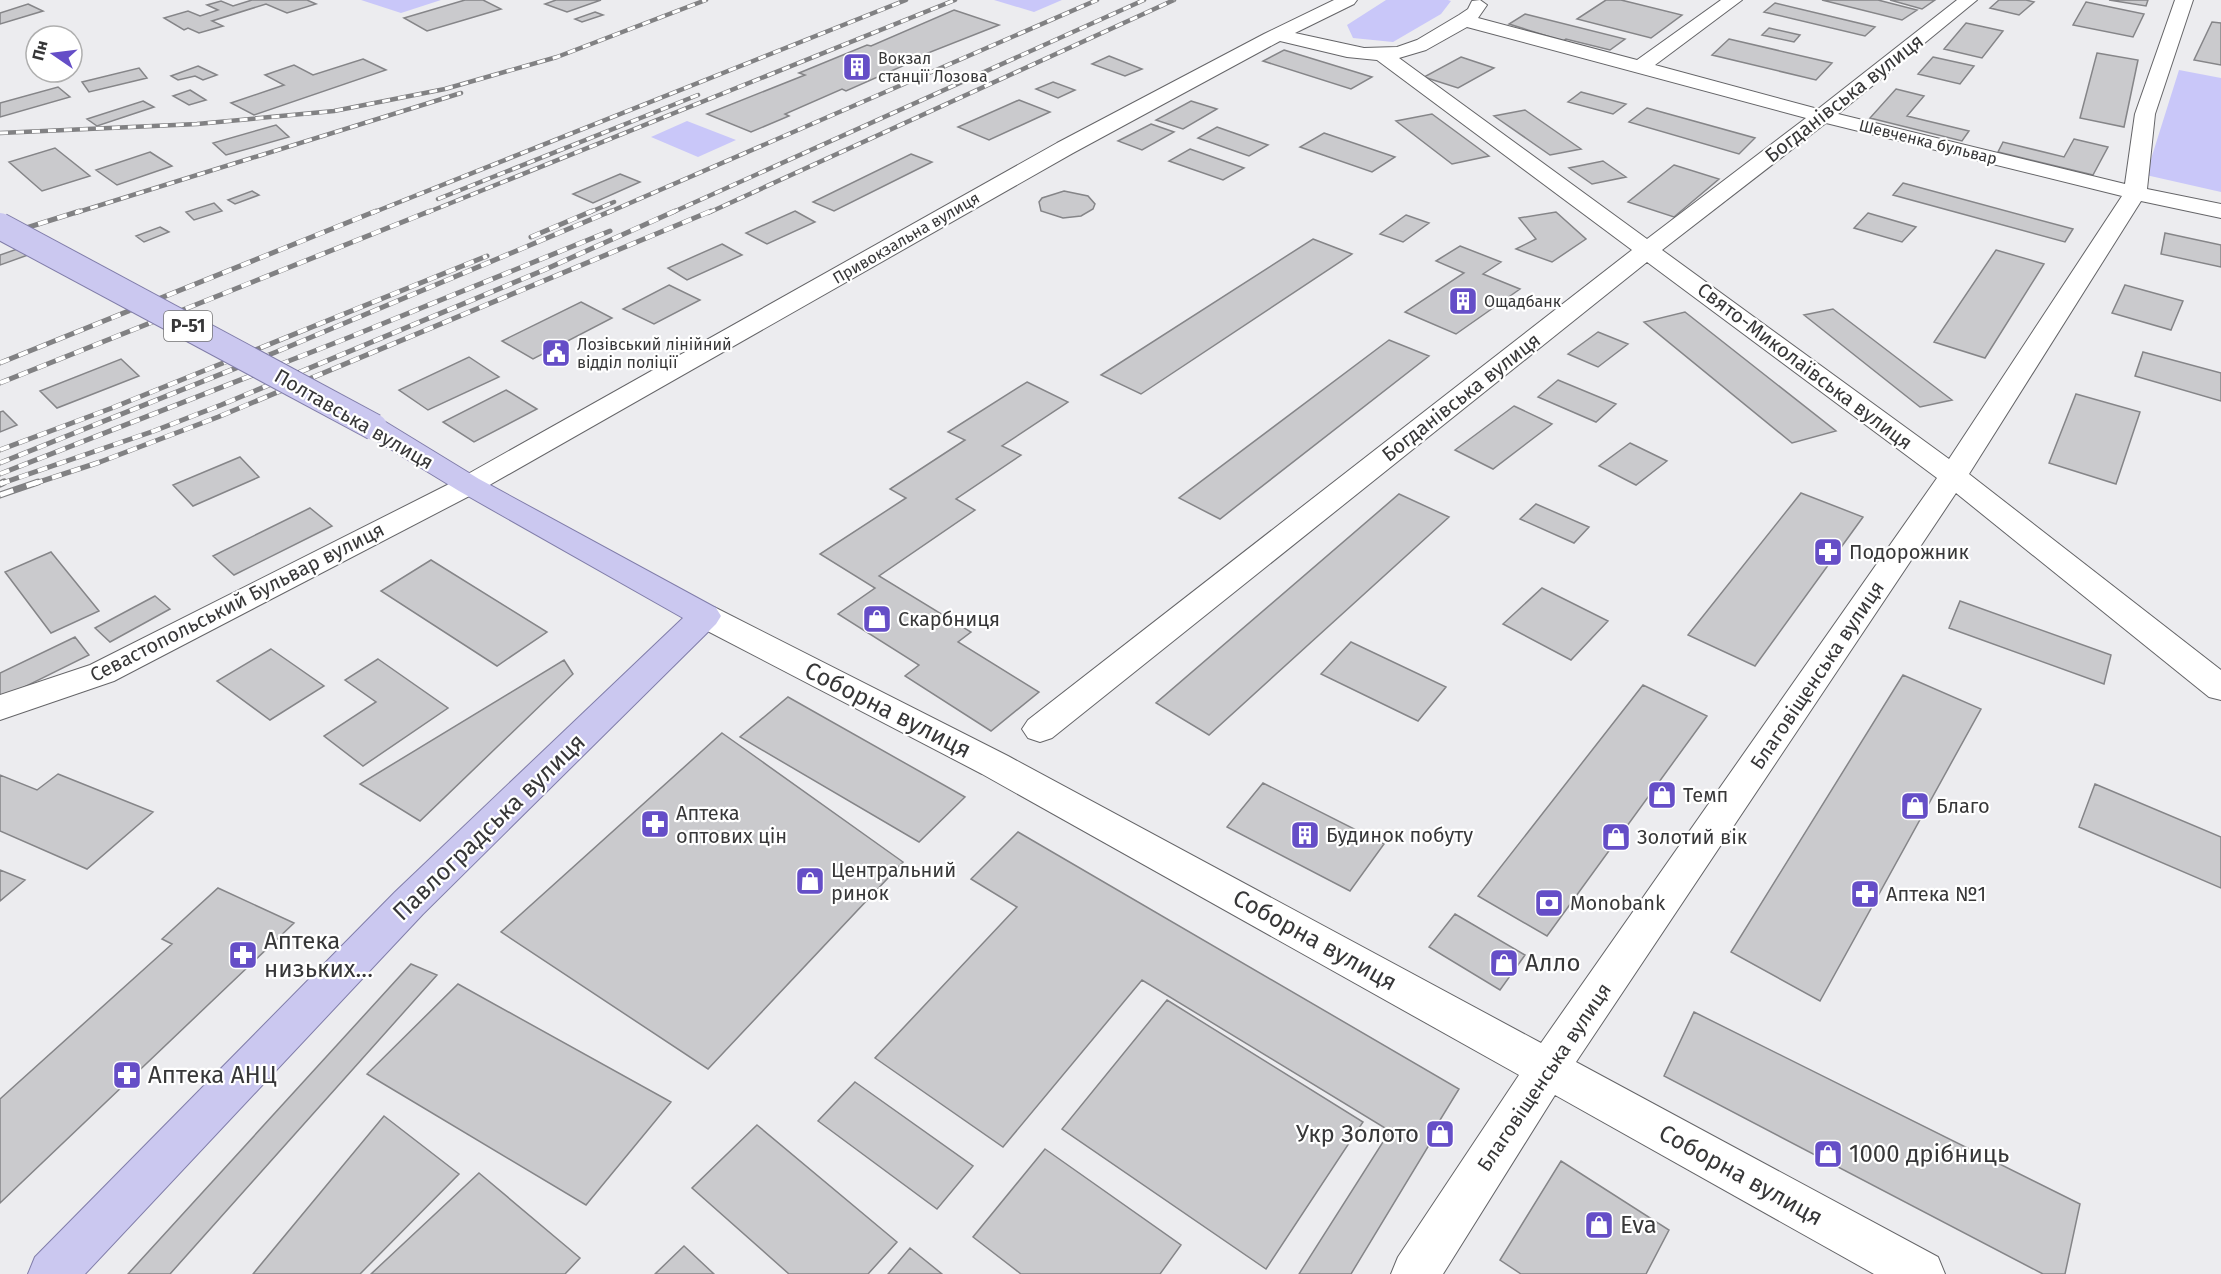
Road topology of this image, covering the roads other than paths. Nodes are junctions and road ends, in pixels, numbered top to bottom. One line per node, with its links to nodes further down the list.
1 (1348, 0): 7 (street, Привокзальна вулиця)
2 (1476, 0): 6 (street)
3 (1733, 0): 9 (street)
4 (1968, 0): 10 (street, Богданівська вулиця)
5 (2184, 0): 11 (street)
6 (1463, 20): 8 (street); 9 (street, Шевченка бульвар)
7 (1279, 34): 8 (street); 16 (street, Привокзальна вулиця)
8 (1381, 54): 14 (street, Свято-Миколаївська вулиця)
9 (1640, 67): 10 (street, Шевченка бульвар)
10 (1822, 116): 11 (street, Шевченка бульвар); 14 (street, Богданівська вулиця)
11 (2135, 193): 12 (street, Шевченка бульвар); 15 (street, Благовіщенська вулиця)
12 (2221, 211)
13 (0, 226): 16 (main road, Полтавська вулиця / Р-51, bridge)
14 (1647, 250): 15 (street, Свято-Миколаївська вулиця); 20 (street, Богданівська вулиця)
15 (1953, 476): 18 (street, Свято-Миколаївська вулиця); 21 (street, Благовіщенська вулиця)
16 (470, 485): 17 (main road, Полтавська вулиця / Р-51); 19 (street, Севастопольський Бульвар вулиця)
17 (705, 616): 21 (street, Соборна вулиця); 22 (main road, Павлоградська вулиця)
18 (2221, 688)
19 (0, 708)
20 (1040, 729)
21 (1548, 1068): 23 (street, Благовіщенська вулиця); 24 (street, Соборна вулиця)
22 (52, 1274)
23 (1415, 1274)
24 (1921, 1274)

